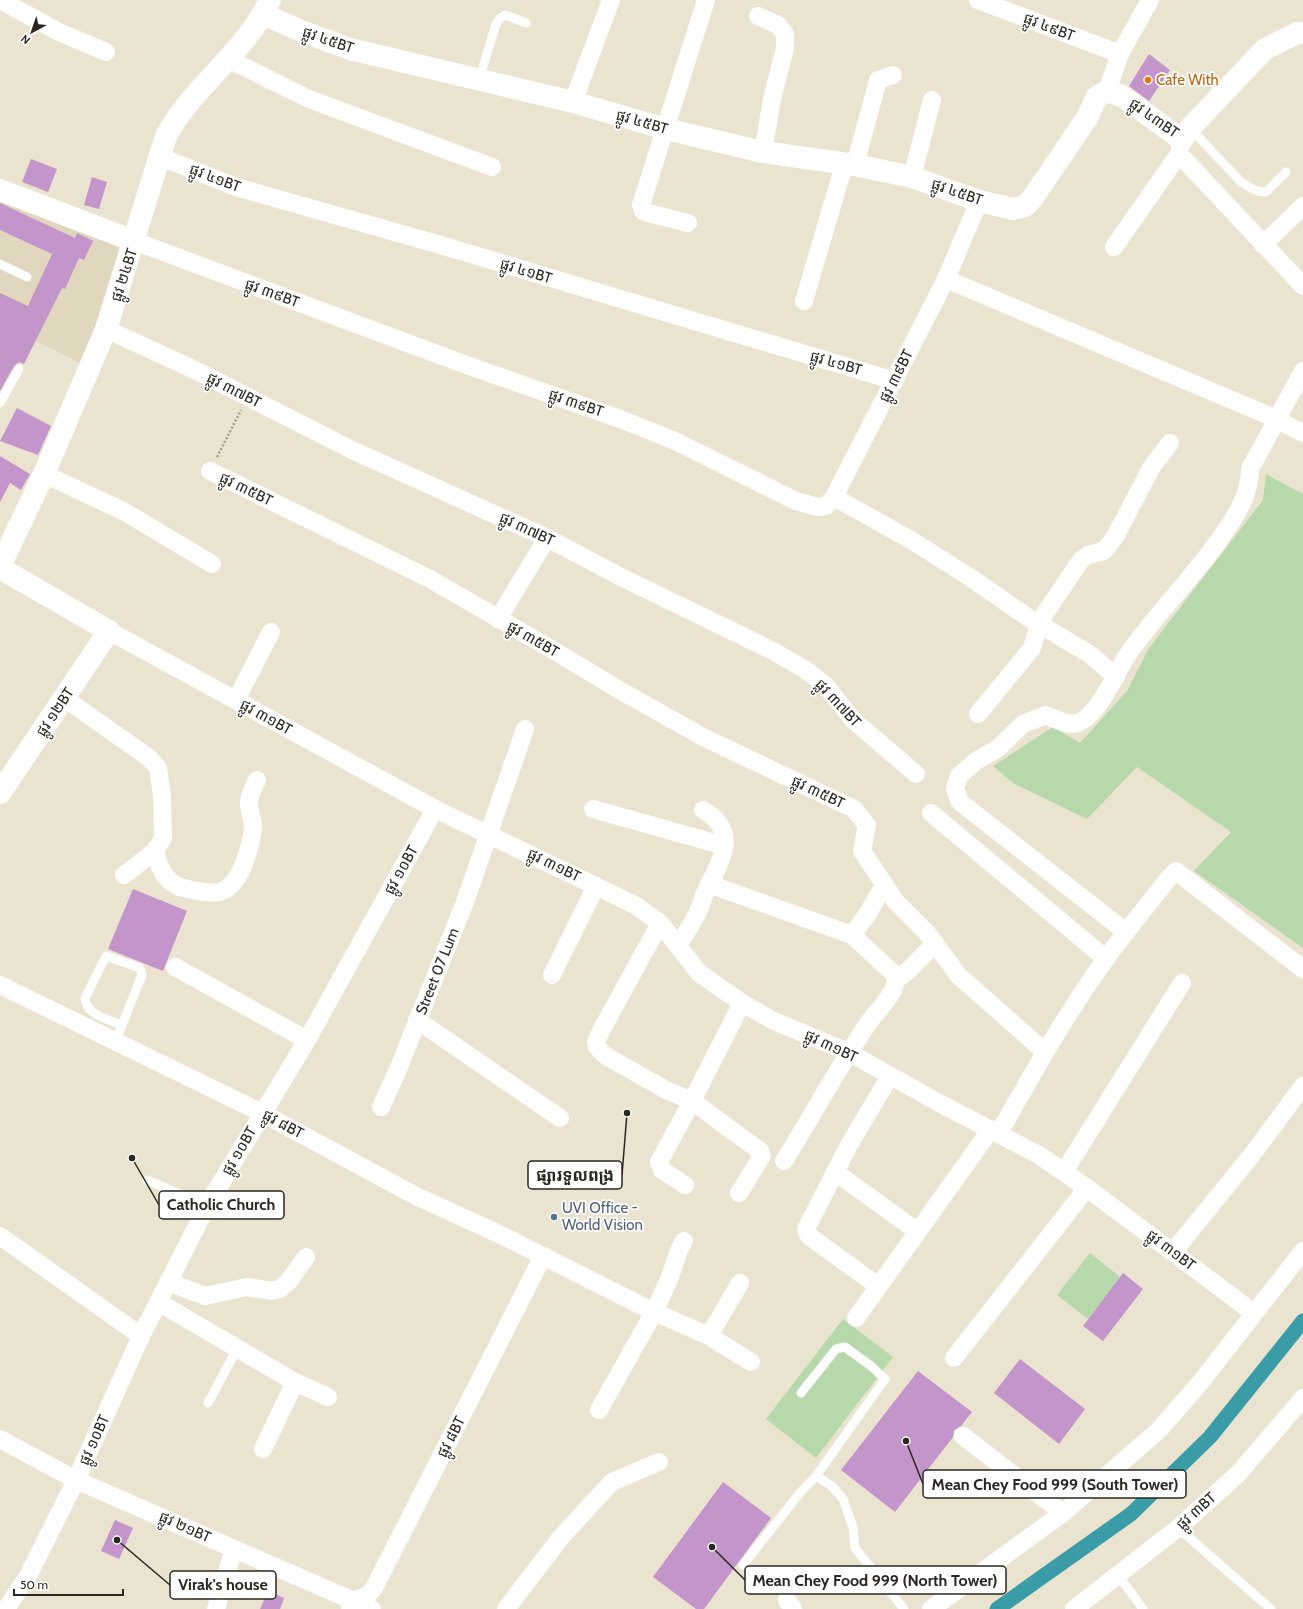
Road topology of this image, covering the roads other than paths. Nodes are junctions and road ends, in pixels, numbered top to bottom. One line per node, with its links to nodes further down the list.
1 (611, 0): 17 (street)
2 (706, 0): 18 (street)
3 (978, 0): 11 (street, ផ្លូវ ៤៩BT)
4 (1150, 0): 11 (street)
5 (5, 4): 10 (street)
6 (264, 5): 12 (street, ផ្លូវ ២៤BT); 14 (street, ផ្លូវ ៤៥BT)
7 (758, 16): 20 (street)
8 (526, 23): 14 (lane)
9 (1303, 32): 19 (street, ផ្លូវ ៤៣BT)
10 (106, 52)
11 (1120, 54): 15 (street)
12 (228, 59): 21 (street, ផ្លូវ ២៤BT); 23 (street)
13 (894, 76): 22 (street)
14 (479, 80): 17 (street, ផ្លូវ ៤៥BT)
15 (1107, 91): 19 (street, ផ្លូវ ៤៣BT); 27 (street, ផ្លូវ ៤៥BT)
16 (932, 100): 25 (street)
17 (573, 102): 18 (street, ផ្លូវ ៤៥BT)
18 (666, 129): 20 (street, ផ្លូវ ៤៥BT); 29 (street)
19 (1184, 140): 24 (lane); 31 (street); 32 (street)
20 (763, 152): 22 (street, ផ្លូវ ៤៥BT)
21 (158, 156): 30 (street, ផ្លូវ ២៤BT); 41 (street, ផ្លូវ ៤១BT)
22 (849, 165): 25 (street, ផ្លូវ ៤៥BT); 37 (street)
23 (492, 167)
24 (1286, 172)
25 (912, 177): 27 (street, ផ្លូវ ៤៥BT)
26 (0, 190): 30 (street, ផ្លូវ ៣៩BT)
27 (979, 201): 35 (street, ផ្លូវ ៣៩BT)
28 (1303, 206): 31 (street)
29 (688, 223)
30 (134, 241): 38 (street, ផ្លូវ ២៤BT); 48 (street, ផ្លូវ ៣៩BT)
31 (1263, 245): 36 (street)
32 (1114, 247)
33 (0, 264): 34 (lane)
34 (27, 277)
35 (946, 279): 41 (street, ផ្លូវ ៣៩BT); 43 (street)
36 (1303, 286)
37 (804, 301)
38 (106, 329): 47 (street, ផ្លូវ ២៤BT); 49 (street, ផ្លូវ ៣៧BT)
39 (19, 369): 42 (lane)
40 (1303, 370): 43 (street)
41 (894, 381): 48 (street, ផ្លូវ ៣៩BT)
42 (0, 403)
43 (1276, 419): 44 (street); 56 (street)
44 (1303, 434)
45 (1170, 443): 53 (street)
46 (210, 471): 52 (street, ផ្លូវ ៣៥BT)
47 (44, 474): 50 (street); 51 (street, ផ្លូវ ២៤BT)
48 (834, 497): 53 (street)
49 (547, 538): 52 (street); 61 (street, ផ្លូវ ៣៧BT)
50 (212, 564)
51 (0, 567): 54 (street, ផ្លូវ ៣១BT)
52 (498, 619): 73 (street, ផ្លូវ ៣៥BT)
53 (1039, 624): 56 (street); 59 (street)
54 (109, 631): 57 (street, ផ្លូវ ១២BT); 58 (street, ផ្លូវ ៣១BT)
55 (271, 632): 58 (street)
56 (1116, 677): 76 (street)
57 (64, 698): 63 (street, ផ្លូវ ១២BT); 70 (street)
58 (236, 700): 64 (street, ផ្លូវ ៣១BT)
59 (978, 714)
60 (525, 729): 68 (street, Street 07 Lum)
61 (916, 774)
62 (257, 780): 70 (street)
63 (0, 792)
64 (435, 809): 68 (street, ផ្លូវ ៣១BT); 90 (street, ផ្លូវ ១០BT)
65 (593, 809): 69 (street)
66 (703, 810): 69 (street)
67 (931, 813): 80 (street)
68 (488, 833): 74 (street, ផ្លូវ ៣១BT); 88 (street, Street 07 Lum)
69 (725, 846): 72 (street)
70 (154, 851): 71 (street)
71 (124, 875)
72 (709, 884): 77 (street); 79 (street)
73 (884, 885): 77 (street); 78 (street)
74 (596, 886): 75 (street, ផ្លូវ ៣១BT); 83 (street)
75 (660, 924): 79 (street, ផ្លូវ ៣១BT); 95 (street)
76 (1126, 932): 80 (street); 82 (street)
77 (852, 935): 84 (street)
78 (934, 943): 84 (street); 92 (street)
79 (678, 945): 87 (street, ផ្លូវ ៣១BT)
80 (1105, 958): 92 (street)
81 (175, 967): 90 (street)
82 (1303, 969)
83 (552, 975)
84 (897, 979): 91 (street)
85 (1182, 983): 102 (street)
86 (0, 985): 89 (street, ផ្លូវ ៨BT)
87 (742, 1003): 91 (street, ផ្លូវ ៣១BT); 95 (street)
88 (418, 1020): 96 (street, Street 07 Lum); 98 (street)
89 (118, 1033): 89 (lane); 97 (street, ផ្លូវ ៨BT)
90 (307, 1040): 97 (street, ផ្លូវ ១០BT)
91 (848, 1052): 93 (street, ផ្លូវ ៣១BT); 100 (street)
92 (1045, 1052): 99 (street)
93 (890, 1076): 99 (street, ផ្លូវ ៣១BT); 101 (street)
94 (1303, 1086): 112 (street)
95 (692, 1101): 104 (street); 106 (street)
96 (381, 1107)
97 (262, 1113): 107 (street, ផ្លូវ ១០BT); 113 (street, ផ្លូវ ៨BT)
98 (560, 1118)
99 (995, 1131): 102 (street, ផ្លូវ ៣១BT); 108 (street)
100 (784, 1162)
101 (835, 1172): 108 (street); 117 (street)
102 (1064, 1172): 105 (street, ផ្លូវ ៣១BT)
103 (147, 1180): 107 (lane)
104 (685, 1185)
105 (1087, 1188): 112 (street, ផ្លូវ ៣១BT); 125 (street)
106 (739, 1193)
107 (207, 1206): 115 (street, ផ្លូវ ១០BT)
108 (917, 1231): 117 (street)
109 (0, 1236): 122 (street)
110 (684, 1241): 119 (street)
111 (1303, 1251): 120 (street)
112 (1173, 1252): 120 (street, ផ្លូវ ៣១BT)
113 (543, 1256): 119 (street, ផ្លូវ ៨BT); 144 (street, ផ្លូវ ៨BT)
114 (306, 1257): 115 (street)
115 (168, 1282): 118 (street, ផ្លូវ ១០BT)
116 (740, 1283): 123 (street)
117 (878, 1286): 121 (street)
118 (158, 1302): 122 (street, ផ្លូវ ១០BT); 124 (street)
119 (654, 1312): 123 (street, ផ្លូវ ៨BT); 132 (street)
120 (1254, 1313): 139 (street)
121 (856, 1318)
122 (141, 1336): 138 (street, ផ្លូវ ១០BT)
123 (709, 1336): 126 (street, ផ្លូវ ៨BT)
124 (237, 1349): 127 (street); 131 (lane)
125 (954, 1358)
126 (751, 1362)
127 (295, 1382): 129 (street); 135 (street)
128 (801, 1393): 137 (lane)
129 (328, 1397)
130 (1303, 1398): 140 (street, ផ្លូវ ៣BT)
131 (208, 1403)
132 (599, 1410)
133 (963, 1436): 139 (street)
134 (0, 1439): 138 (street, ផ្លូវ ២១BT)
135 (263, 1450)
136 (659, 1462): 148 (street)
137 (816, 1476): 142 (lane); 149 (lane)
138 (76, 1480): 141 (street, ផ្លូវ ២១BT); 145 (street, ផ្លូវ ១០BT)
139 (1063, 1513): 150 (street)
140 (1178, 1528): 143 (street, ផ្លូវ ៣BT); 153 (lane)
141 (234, 1549): 144 (street, ផ្លូវ ២១BT); 146 (street)
142 (743, 1565)
143 (1118, 1575): 151 (street, ផ្លូវ ៣BT); 152 (lane)
144 (352, 1605): 147 (street, ផ្លូវ ២១BT)
145 (6, 1609)
146 (216, 1609)
147 (372, 1609)
148 (506, 1609)
149 (904, 1609)
150 (931, 1609)
151 (1074, 1609)
152 (1142, 1609)
153 (1271, 1609)

